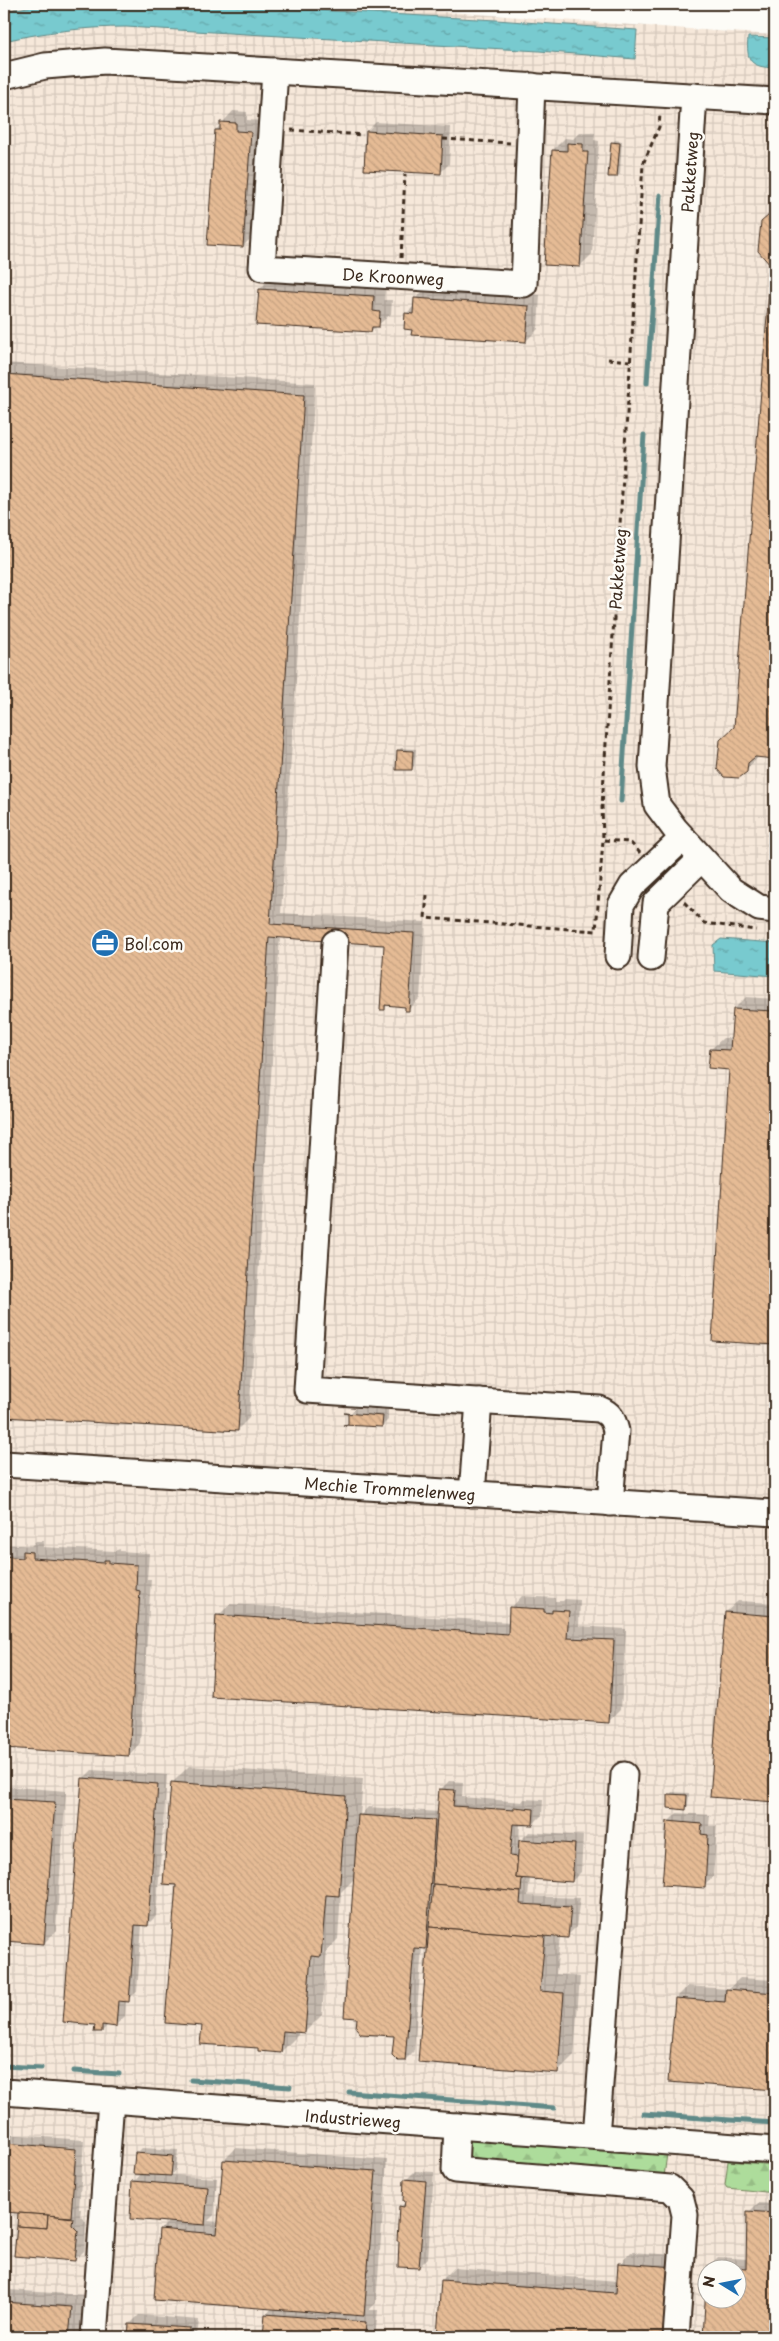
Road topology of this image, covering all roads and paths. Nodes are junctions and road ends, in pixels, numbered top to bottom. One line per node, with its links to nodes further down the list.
1 (275, 71): 2 (street); 3 (street); 7 (street, De Kroonweg)
2 (4, 76)
3 (532, 86): 4 (street); 10 (street, De Kroonweg)
4 (662, 94): 5 (street); 14 (path, Pakketweg)
5 (694, 96): 6 (street); 15 (street, Pakketweg)
6 (775, 101)
7 (272, 129): 8 (path); 12 (street, De Kroonweg)
8 (363, 134)
9 (443, 139): 10 (path)
10 (530, 144): 12 (street, De Kroonweg)
11 (405, 174): 12 (path)
12 (400, 276)
13 (608, 359): 14 (path)
14 (630, 361): 16 (path, Pakketweg)
15 (684, 838): 17 (street, Pakketweg); 18 (street)
16 (603, 840): 18 (path); 20 (path, Pakketweg)
17 (701, 859): 19 (street); 21 (street, Pakketweg)
18 (653, 866): 19 (street)
19 (668, 889): 22 (path)
20 (427, 895)
21 (775, 910)
22 (758, 930)
23 (335, 943): 24 (street)
24 (479, 1401): 26 (street); 27 (street)
25 (4, 1464): 26 (street, Mechie Trommelenweg)
26 (472, 1494): 27 (street, Mechie Trommelenweg)
27 (610, 1503): 28 (street, Mechie Trommelenweg)
28 (775, 1513)
29 (624, 1775): 33 (street)
30 (4, 2092): 31 (street, Industrieweg)
31 (111, 2100): 32 (street, Industrieweg); 35 (street)
32 (457, 2126): 33 (street, Industrieweg); 36 (street)
33 (596, 2136): 34 (street, Industrieweg)
34 (775, 2150)
35 (94, 2337)
36 (676, 2337)

